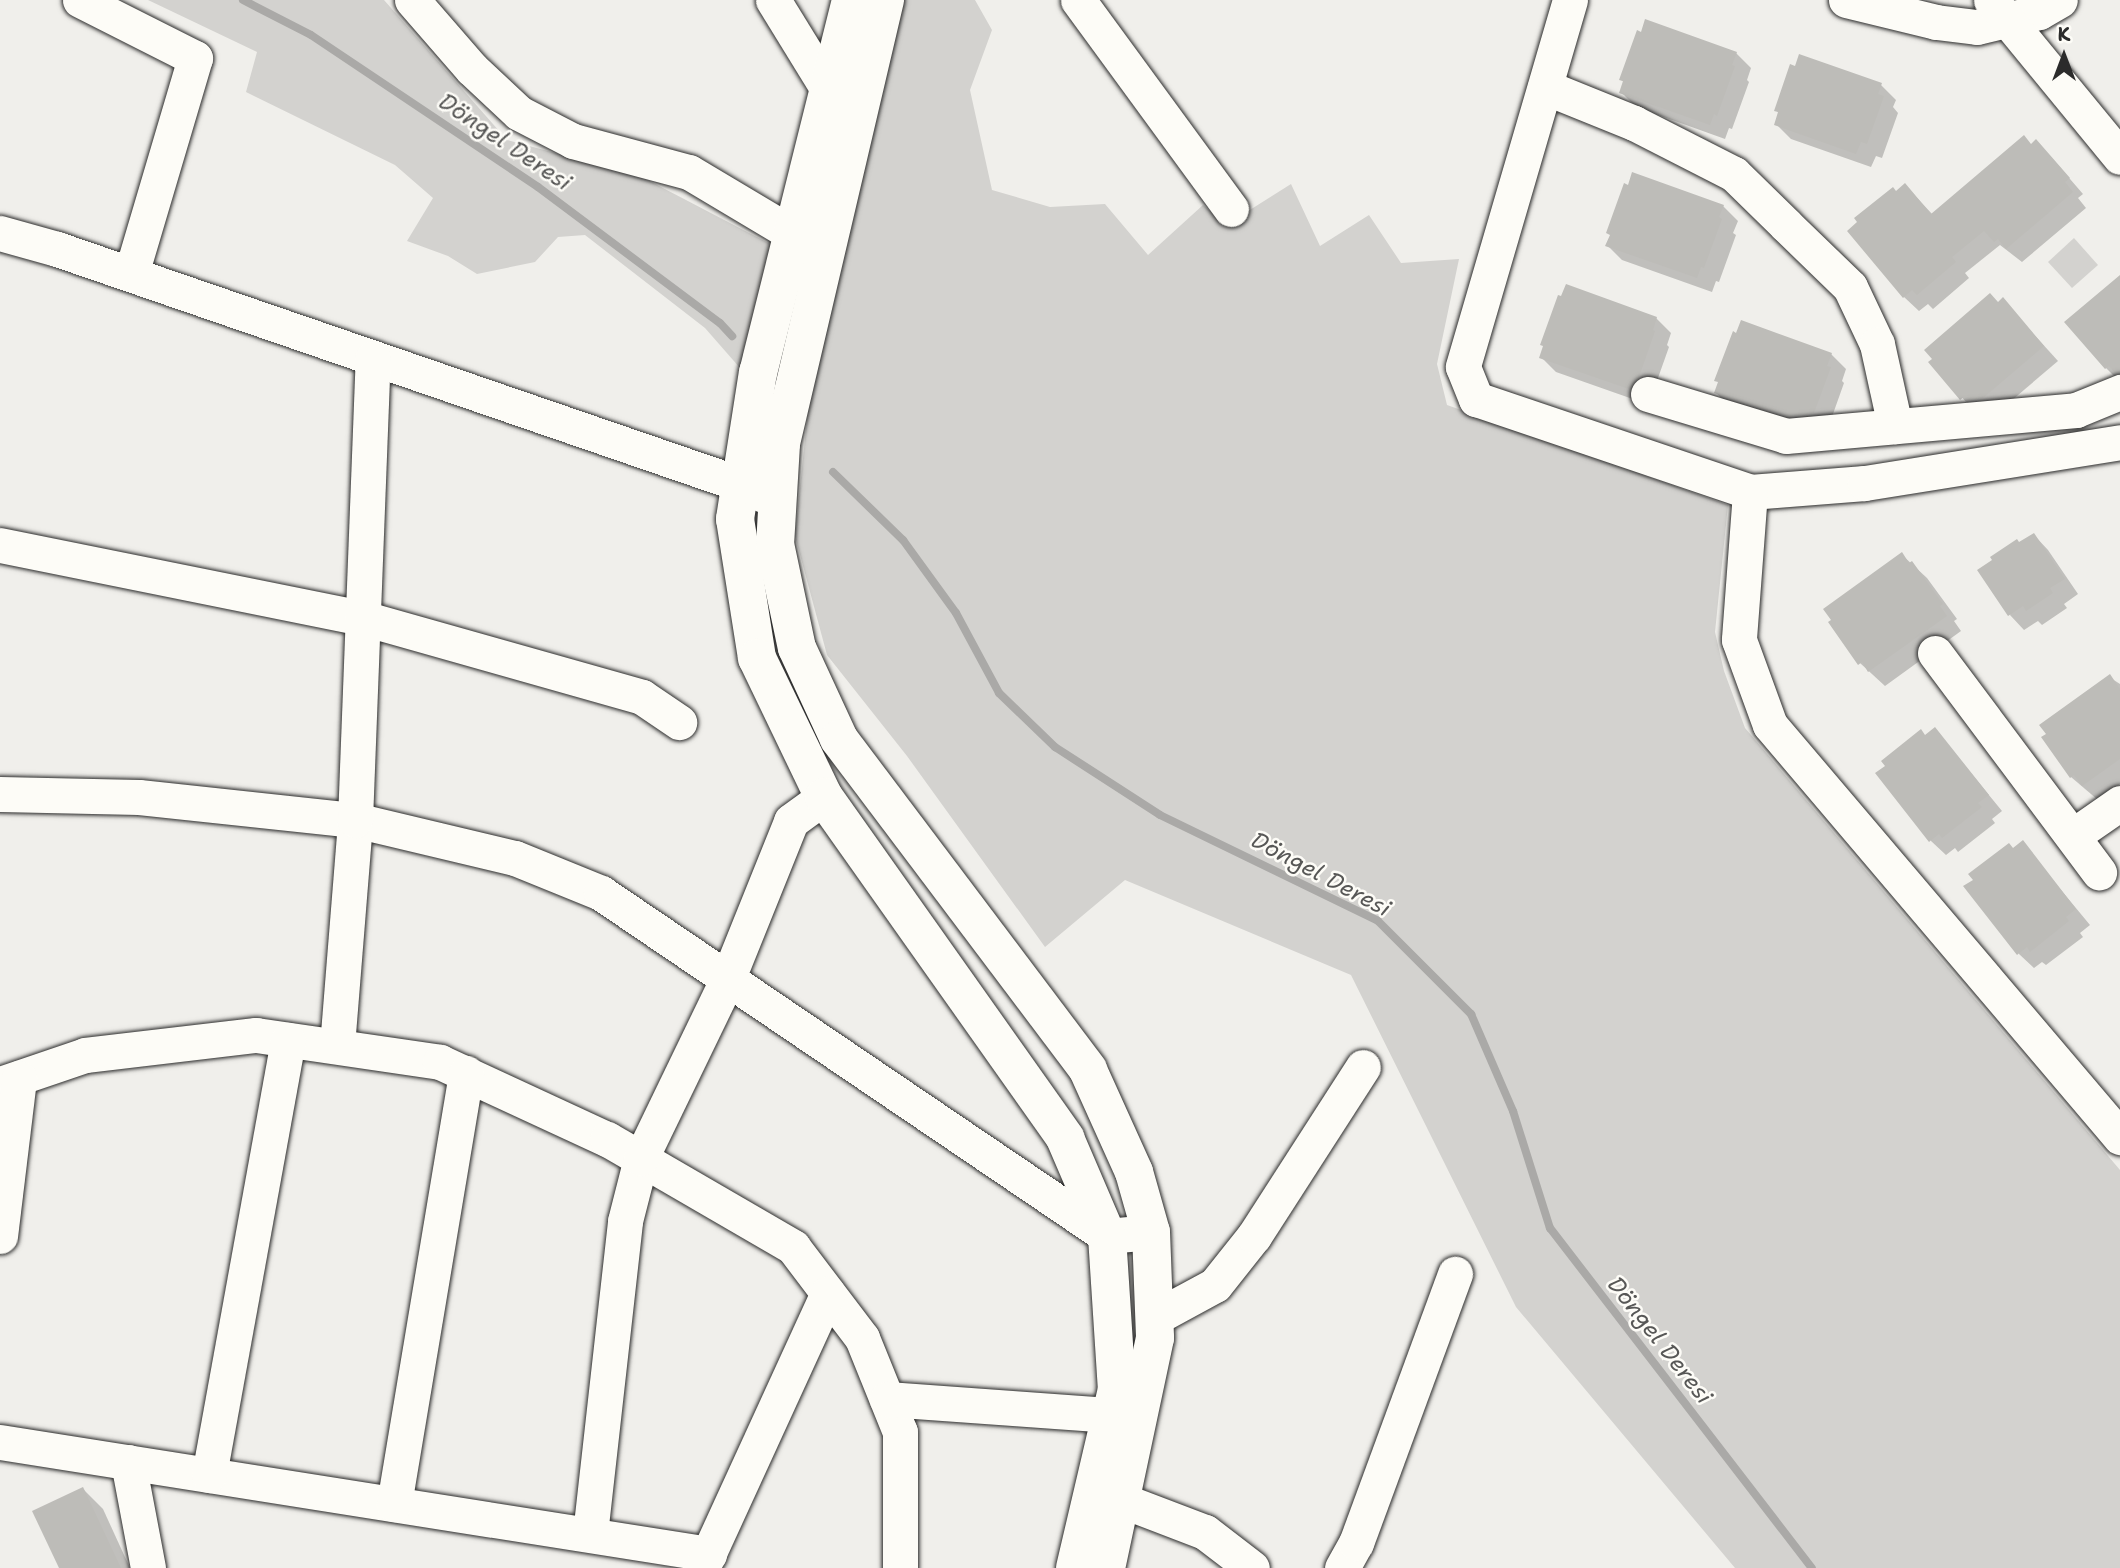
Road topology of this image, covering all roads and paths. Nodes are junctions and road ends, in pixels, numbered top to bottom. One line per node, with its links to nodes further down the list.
1 (80, 0): 17 (street)
2 (412, 0): 16 (street)
3 (773, 0): 12 (street)
4 (851, 0): 12 (main road)
5 (885, 0): 25 (main road)
6 (1078, 0): 14 (street)
7 (1570, 0): 11 (street)
8 (1846, 0): 10 (street)
9 (2060, 0): 10 (street)
10 (2000, 11): 13 (street)
11 (1545, 87): 21 (street); 24 (street)
12 (829, 91): 16 (main road)
13 (2120, 157)
14 (1231, 209)
15 (0, 233): 17 (street)
16 (793, 234): 23 (main road)
17 (131, 274): 18 (street)
18 (373, 358): 23 (street); 27 (street)
19 (2120, 392): 21 (street)
20 (1648, 394): 21 (street)
21 (1895, 426)
22 (2120, 442): 24 (street)
23 (740, 484): 25 (street); 31 (main road)
24 (1750, 492): 42 (street)
25 (777, 501): 45 (main road)
26 (0, 545): 27 (street)
27 (363, 618): 29 (street); 33 (street)
28 (1935, 653): 34 (street)
29 (679, 722)
30 (0, 794): 33 (street)
31 (824, 797): 36 (street); 47 (main road)
32 (2120, 803): 34 (street)
33 (355, 820): 36 (street); 38 (street)
34 (2074, 835): 35 (street)
35 (2099, 872)
36 (728, 978): 43 (street); 47 (street)
37 (288, 1040): 38 (street); 41 (street); 55 (street)
38 (337, 1046): 40 (street)
39 (1363, 1067): 50 (street)
40 (466, 1073): 43 (street); 57 (street)
41 (9, 1081): 44 (street)
42 (2120, 1137)
43 (641, 1158): 49 (street); 58 (street)
44 (3, 1190): 46 (street)
45 (1151, 1232): 47 (street); 50 (main road)
46 (0, 1236)
47 (1107, 1236): 52 (main road)
48 (1455, 1274): 65 (street)
49 (828, 1293): 51 (street); 59 (street)
50 (1154, 1318): 56 (main road)
51 (887, 1399): 52 (street); 61 (street)
52 (1111, 1415): 56 (main road)
53 (0, 1442): 54 (street)
54 (128, 1462): 55 (street); 60 (street)
55 (209, 1475): 57 (street)
56 (1108, 1491): 62 (main road); 63 (main road); 64 (street)
57 (394, 1503): 58 (street)
58 (590, 1534): 59 (street)
59 (706, 1561)
60 (148, 1568)
61 (900, 1568)
62 (1075, 1568)
63 (1106, 1568)
64 (1252, 1568)
65 (1342, 1568)

